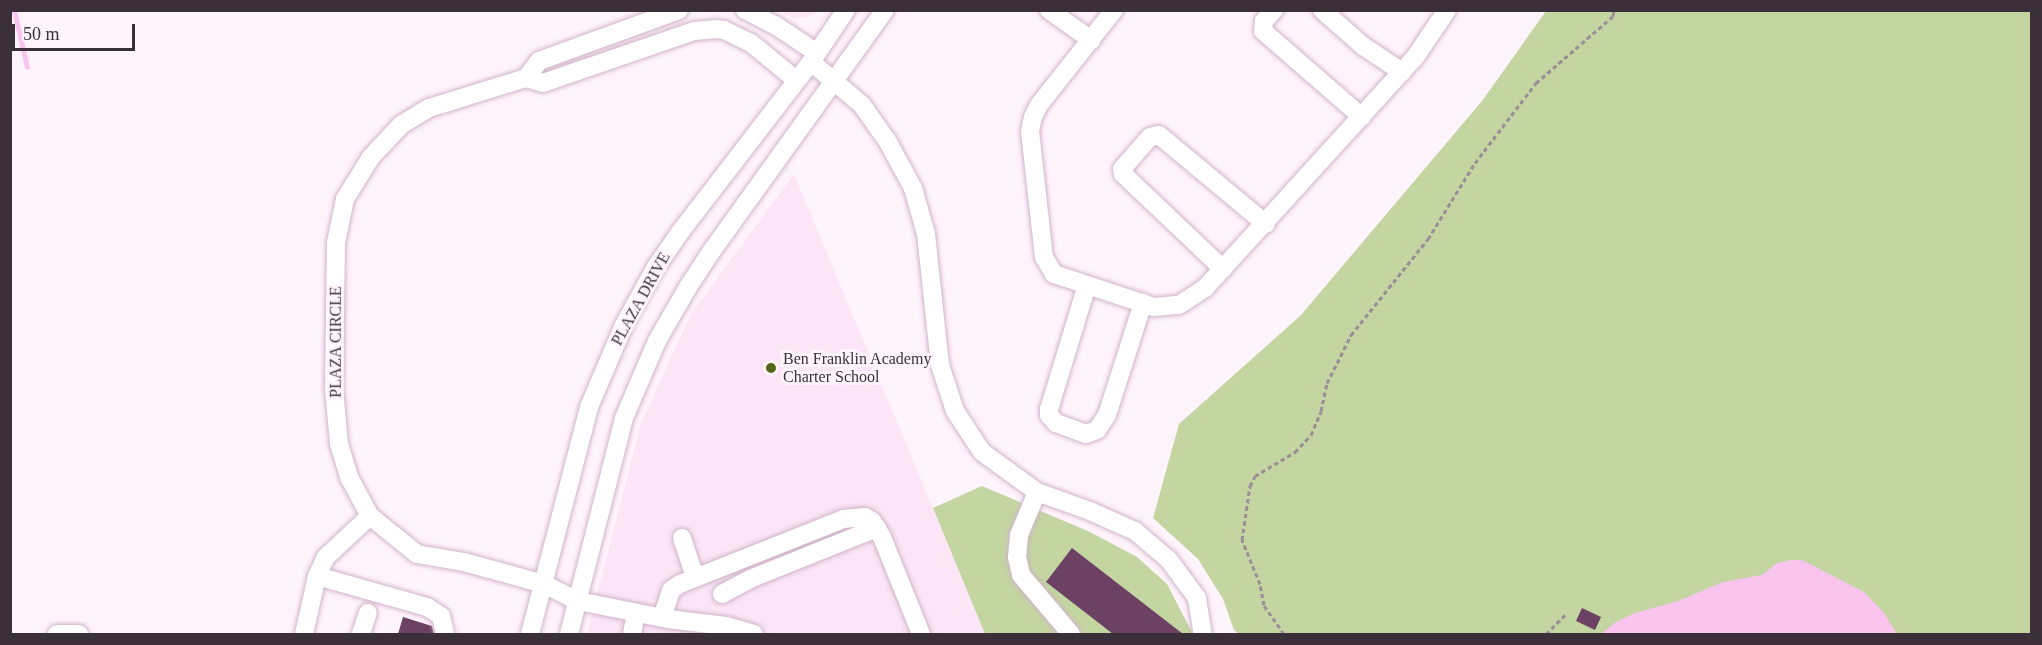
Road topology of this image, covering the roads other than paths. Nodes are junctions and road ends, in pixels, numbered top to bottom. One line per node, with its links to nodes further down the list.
1 (679, 10): 13 (street, PLAZA CIRCLE)
2 (745, 10): 11 (street)
3 (846, 10): 11 (street, PLAZA DRIVE)
4 (885, 10): 15 (street, PLAZA DRIVE)
5 (1049, 10): 10 (street)
6 (1114, 10): 10 (street)
7 (1274, 10): 16 (street)
8 (1322, 10): 12 (street)
9 (1447, 10): 12 (street)
10 (1091, 40): 19 (street)
11 (814, 58): 14 (street, PLAZA DRIVE); 15 (street)
12 (1402, 72): 16 (street)
13 (526, 78): 14 (street, PLAZA CIRCLE); 22 (street, PLAZA CIRCLE)
14 (796, 80): 27 (street, PLAZA DRIVE)
15 (836, 81): 21 (street); 29 (street, PLAZA DRIVE)
16 (1362, 117): 17 (street)
17 (1266, 224): 18 (street); 18 (street)
18 (1223, 269): 20 (street)
19 (1087, 285): 20 (street); 20 (street)
20 (1143, 303)
21 (1037, 492): 43 (street); 44 (street)
22 (370, 516): 25 (street); 27 (street, PLAZA CIRCLE)
23 (877, 528): 26 (street); 28 (street); 42 (street)
24 (682, 538): 26 (street)
25 (317, 576): 35 (street); 37 (street)
26 (695, 577): 32 (street)
27 (544, 584): 29 (street, PLAZA CIRCLE); 38 (street, PLAZA DRIVE)
28 (722, 594)
29 (578, 601): 31 (street, PLAZA CIRCLE); 39 (street, PLAZA DRIVE)
30 (368, 613): 36 (street)
31 (636, 613): 32 (street, PLAZA CIRCLE); 40 (street)
32 (675, 623): 41 (street, PLAZA CIRCLE)
33 (57, 634): 34 (street)
34 (79, 634)
35 (304, 634)
36 (361, 634)
37 (445, 634)
38 (530, 634)
39 (569, 634)
40 (632, 634)
41 (754, 634)
42 (921, 634)
43 (1071, 634)
44 (1203, 634)

